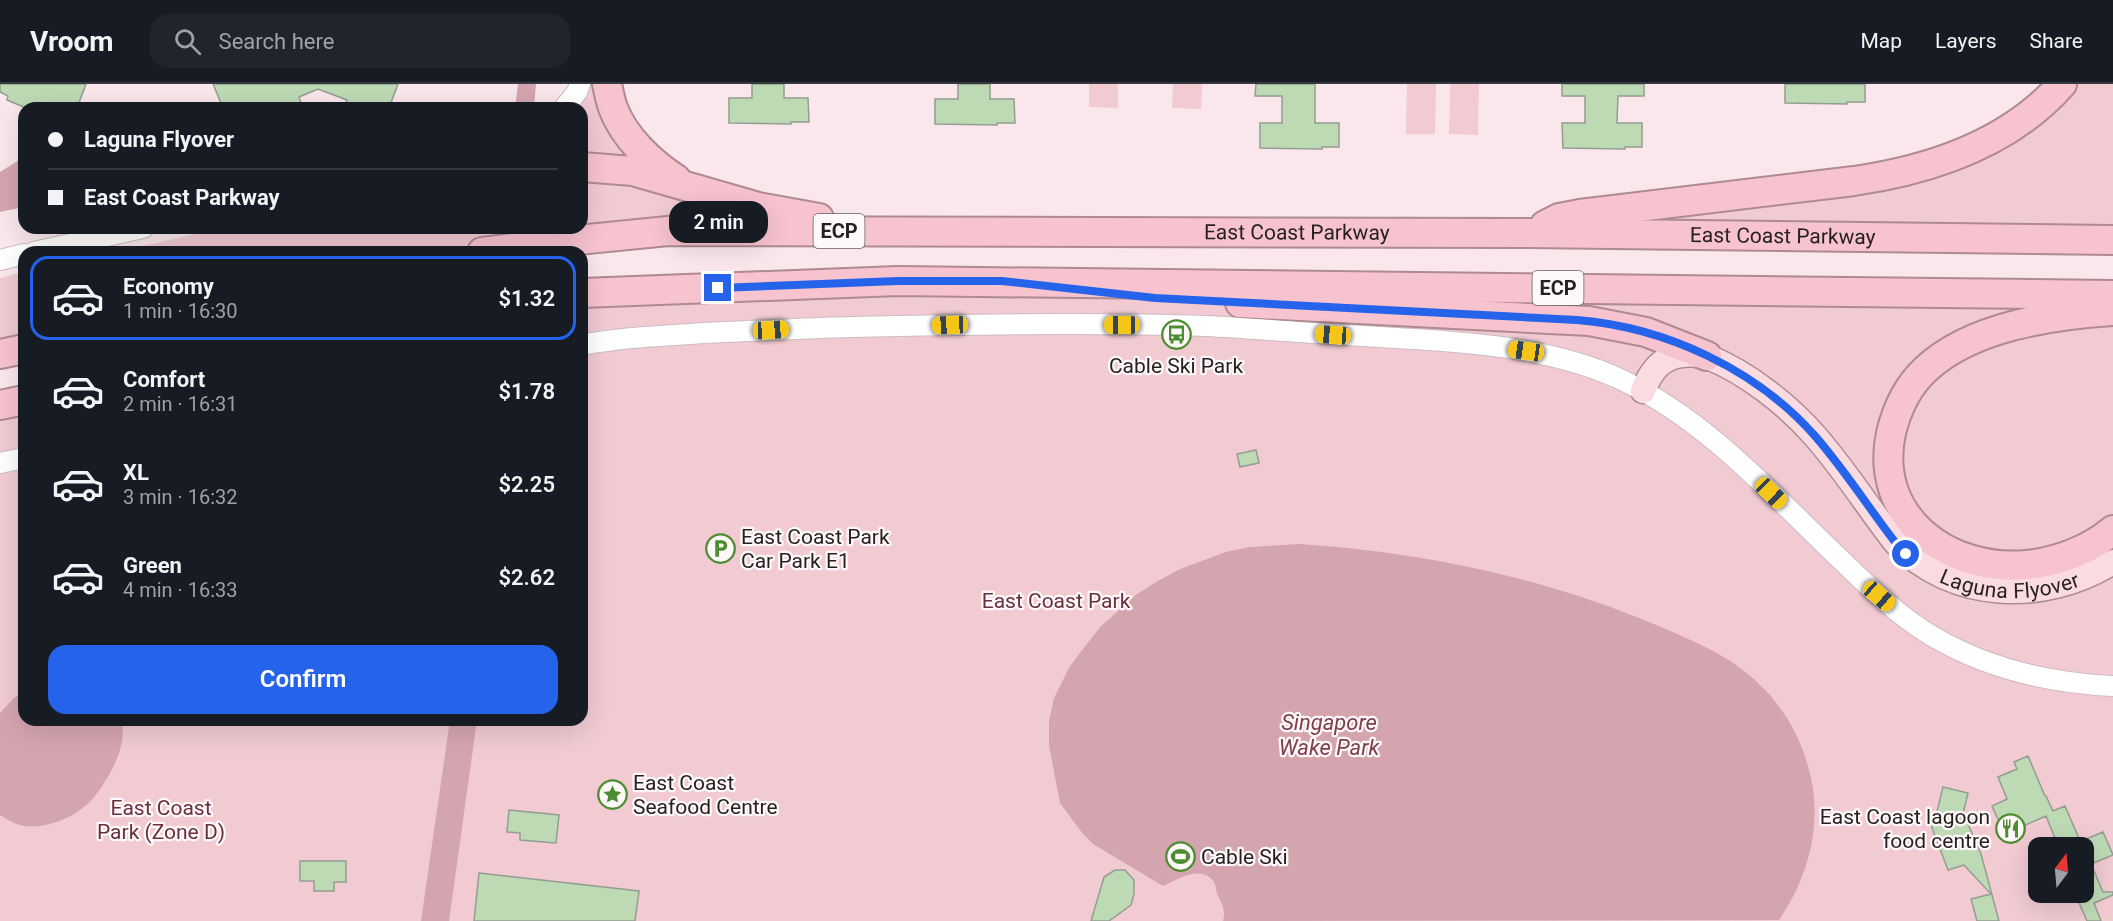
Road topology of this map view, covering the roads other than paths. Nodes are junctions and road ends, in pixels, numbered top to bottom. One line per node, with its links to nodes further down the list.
1 (580, 84): 4 (street)
2 (607, 84): 6 (highway)
3 (2062, 84): 8 (highway)
4 (569, 102)
5 (588, 167): 6 (highway)
6 (688, 187): 7 (highway)
7 (892, 231): 8 (highway, East Coast Parkway / ECP); 12 (highway, East Coast Parkway / ECP)
8 (1527, 233): 10 (highway, East Coast Parkway / ECP)
9 (116, 234): 11 (street)
10 (2113, 240)
11 (61, 246)
12 (533, 246)
13 (18, 256): 14 (street)
14 (0, 260)
15 (1002, 281): 16 (highway, ECP); 17 (highway, ECP); 22 (highway)
16 (588, 293)
17 (2113, 295)
18 (2113, 311): 28 (highway)
19 (588, 344): 23 (street)
20 (18, 350): 21 (highway)
21 (0, 354)
22 (1707, 356): 23 (main road); 29 (main road, Laguna Flyover)
23 (1643, 391): 30 (street)
24 (18, 401): 25 (highway)
25 (0, 405)
26 (18, 459): 27 (street)
27 (0, 463)
28 (2113, 530)
29 (2113, 562)
30 (2113, 686)

